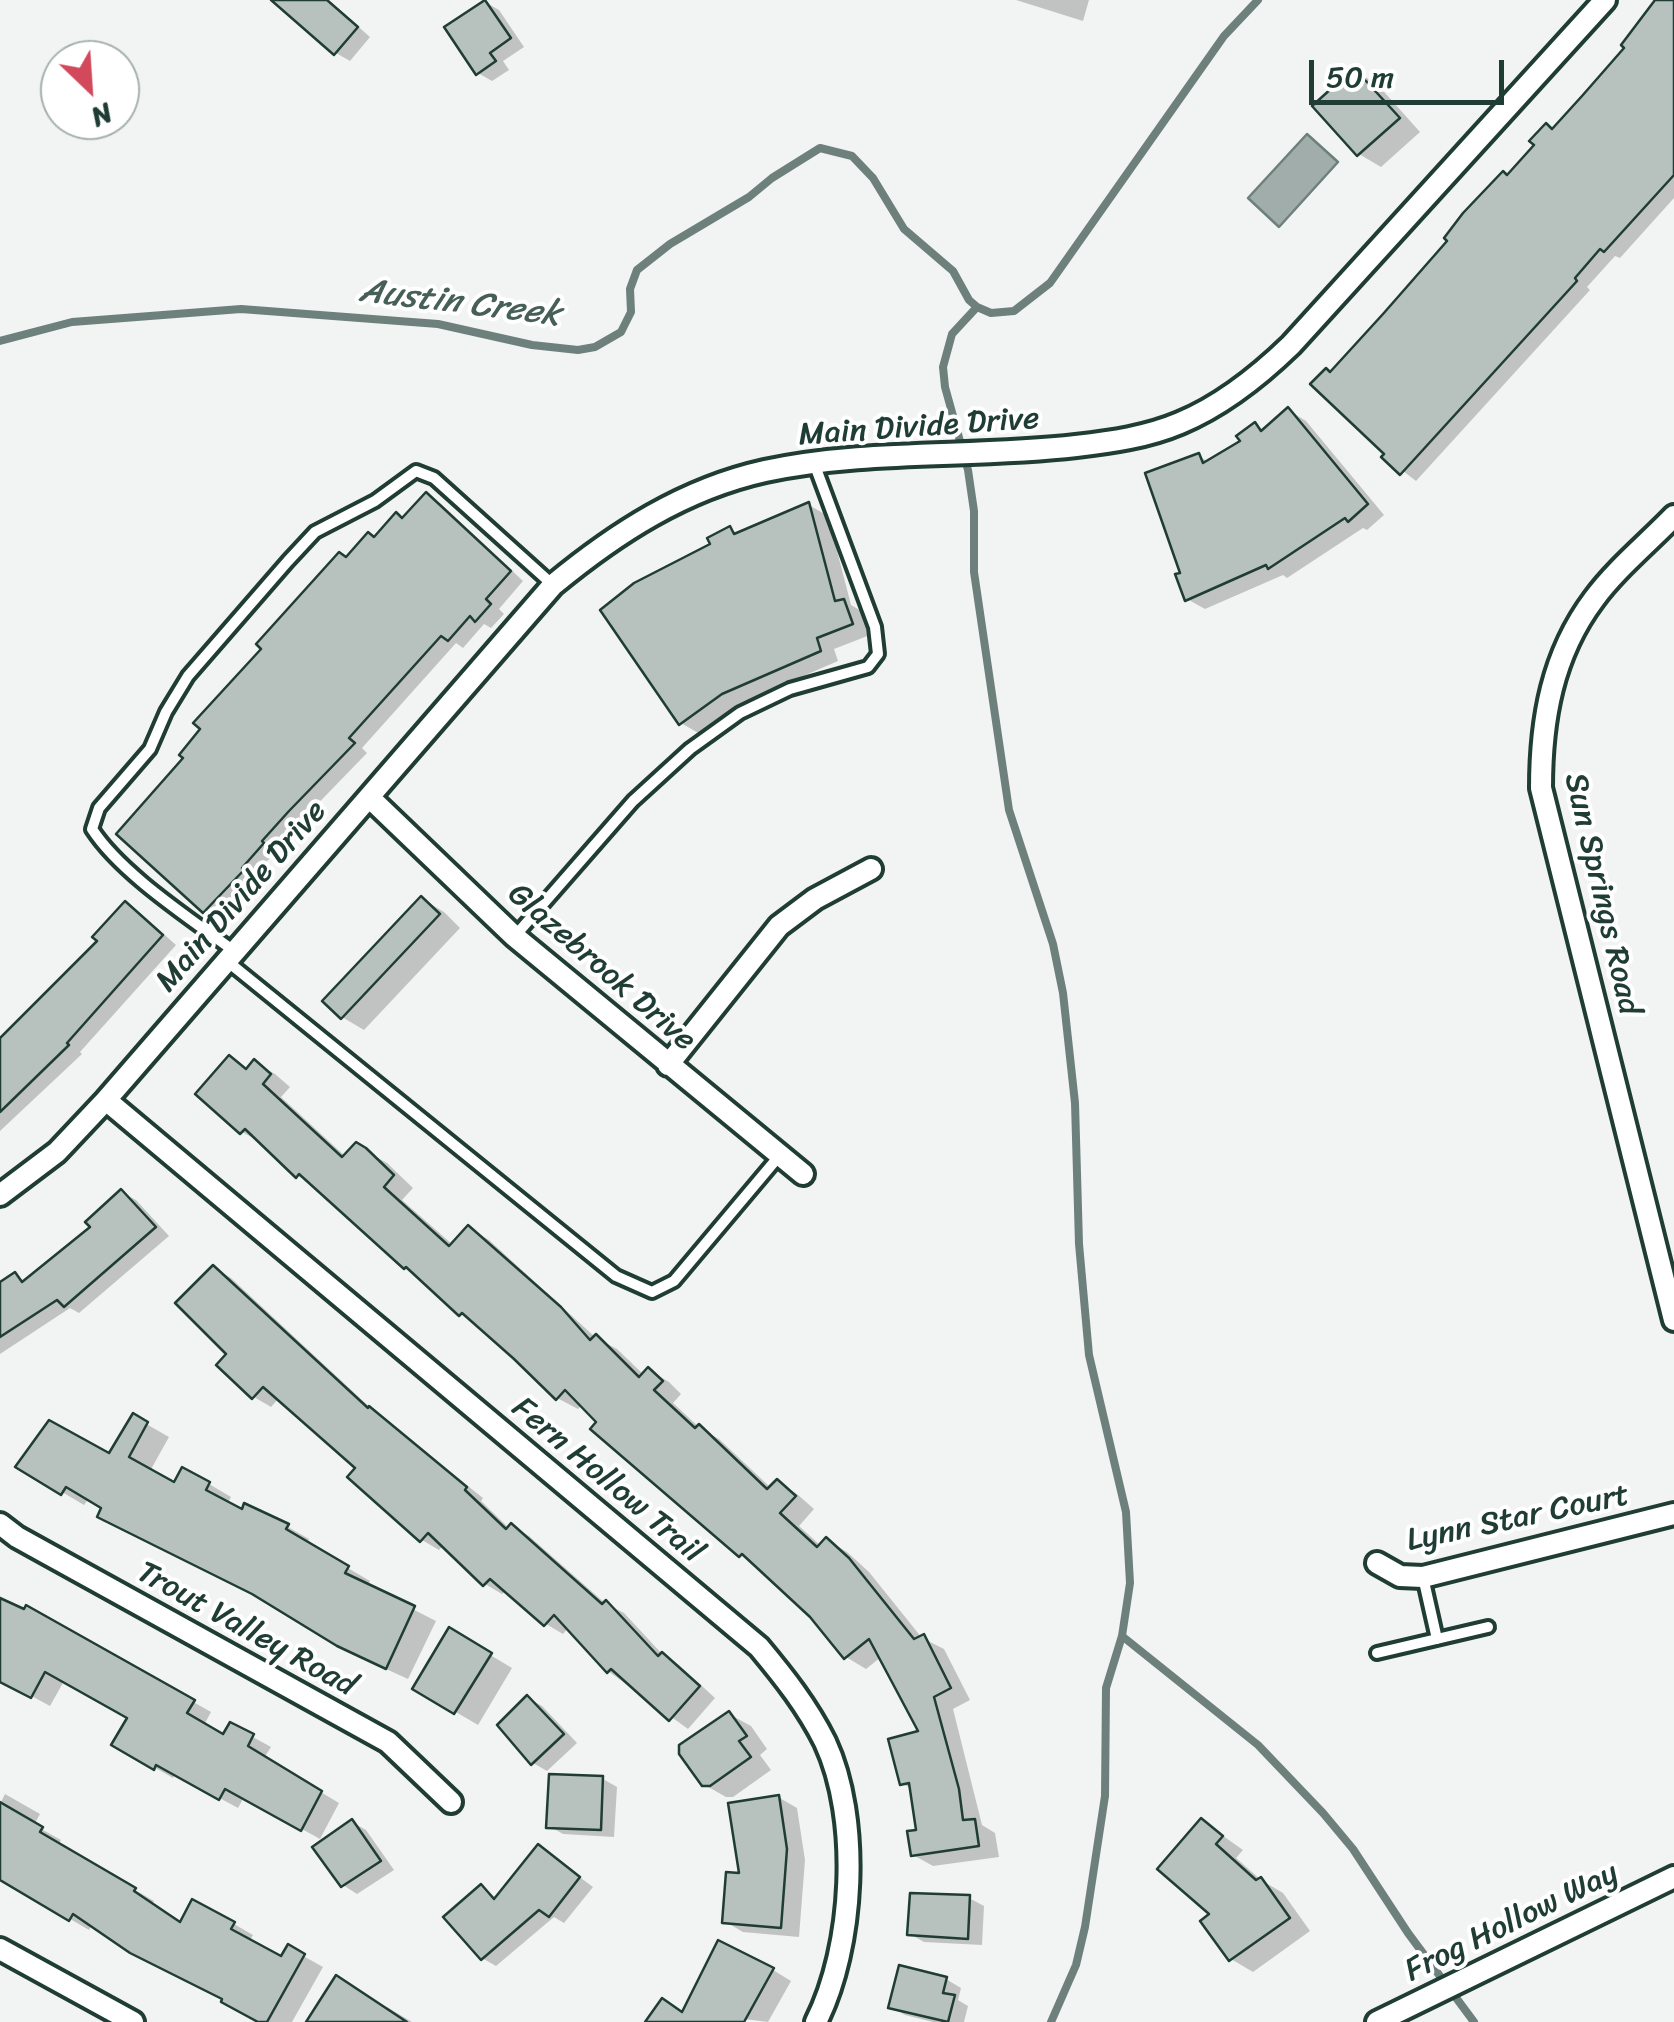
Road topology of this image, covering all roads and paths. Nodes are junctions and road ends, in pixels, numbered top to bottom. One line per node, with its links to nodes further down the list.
1 (1605, 0): 2 (street, Main Divide Drive)
2 (814, 462): 4 (street, Main Divide Drive); 7 (lane)
3 (1674, 516): 14 (street, Sun Springs Road)
4 (554, 586): 5 (street, Main Divide Drive); 8 (lane)
5 (369, 797): 7 (street, Glazebrook Drive); 8 (street, Main Divide Drive)
6 (872, 870): 9 (street)
7 (514, 936): 9 (street, Glazebrook Drive)
8 (231, 956): 10 (street, Main Divide Drive); 11 (lane)
9 (668, 1066): 11 (street, Glazebrook Drive)
10 (106, 1100): 13 (street, Main Divide Drive); 27 (street, Fern Hollow Trail)
11 (780, 1155): 12 (street, Glazebrook Drive)
12 (803, 1174)
13 (0, 1195)
14 (1671, 1297): 15 (street, Sun Springs Road)
15 (1674, 1320)
16 (1674, 1514): 19 (street, Lynn Star Court)
17 (0, 1524): 23 (street, Trout Valley Road)
18 (1378, 1562): 19 (street, Lynn Star Court)
19 (1423, 1577): 21 (lane)
20 (1488, 1626): 21 (lane)
21 (1437, 1638): 22 (lane)
22 (1377, 1653)
23 (451, 1802)
24 (1674, 1878): 28 (street, Frog Hollow Way)
25 (0, 1949): 26 (street)
26 (133, 2022)
27 (816, 2022)
28 (1376, 2022)

